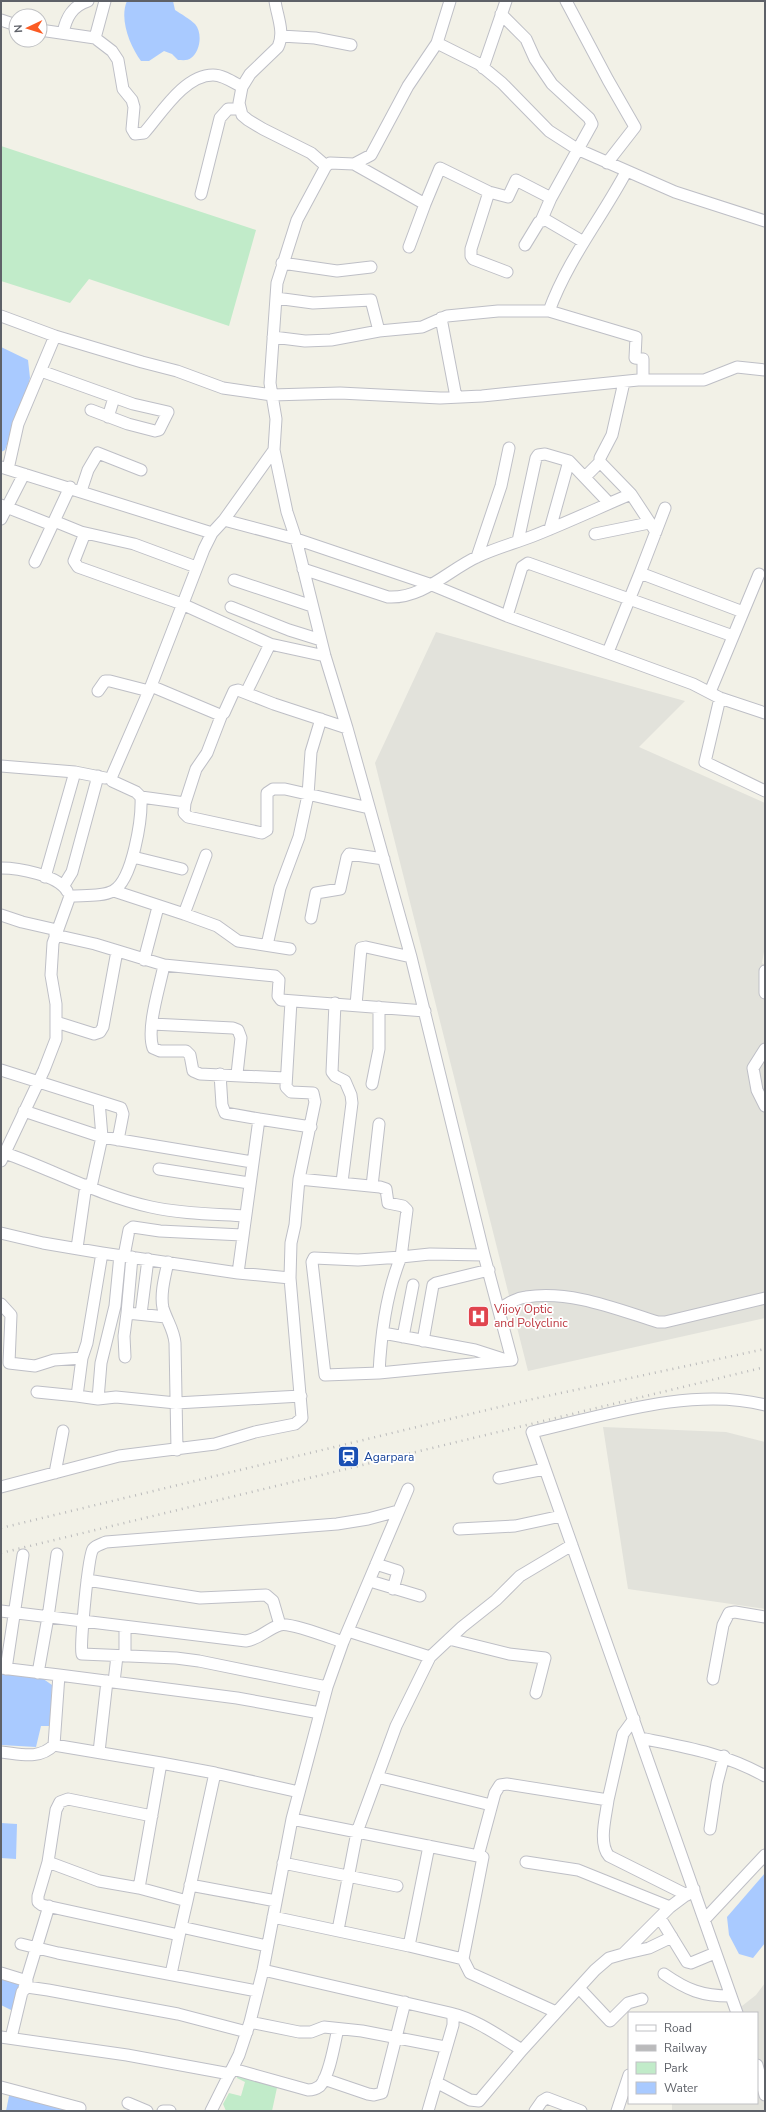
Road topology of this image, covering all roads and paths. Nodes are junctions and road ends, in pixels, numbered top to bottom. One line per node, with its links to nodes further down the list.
1 (88, 1): 9 (street)
2 (105, 1): 11 (street)
3 (275, 1): 10 (street)
4 (450, 1): 12 (street)
5 (506, 1): 7 (street)
6 (566, 1): 18 (street)
7 (501, 14): 14 (street); 17 (street)
8 (48, 31): 9 (street)
9 (63, 33): 11 (street)
10 (282, 36): 13 (street); 15 (street)
11 (95, 38): 15 (street)
12 (437, 43): 14 (street); 19 (street)
13 (351, 45)
14 (483, 68): 17 (street)
15 (242, 87): 16 (street)
16 (240, 109): 20 (street); 23 (street)
17 (577, 149): 18 (street); 24 (street)
18 (607, 163): 21 (street)
19 (354, 164): 20 (street); 25 (street)
20 (326, 166): 31 (street)
21 (626, 172): 27 (street); 28 (street)
22 (489, 192): 24 (street); 25 (street); 33 (street)
23 (201, 194)
24 (551, 198): 26 (street)
25 (424, 204): 30 (street)
26 (541, 221): 28 (street); 29 (street)
27 (765, 221)
28 (582, 241): 35 (street)
29 (525, 244)
30 (409, 247)
31 (282, 263): 32 (street); 34 (street)
32 (371, 267)
33 (507, 272)
34 (276, 298): 38 (street); 40 (street)
35 (549, 311): 37 (street); 43 (street)
36 (1, 316): 39 (street)
37 (441, 318): 38 (street); 46 (street)
38 (379, 331): 40 (street)
39 (55, 336): 42 (street); 45 (street)
40 (273, 338): 45 (street)
41 (765, 370): 43 (street)
42 (41, 371): 47 (street); 54 (street)
43 (643, 380): 44 (street)
44 (624, 382): 46 (street); 53 (street)
45 (272, 395): 46 (street); 51 (street)
46 (456, 397)
47 (114, 398): 49 (street); 49 (street)
48 (91, 410): 49 (street)
49 (108, 417)
50 (509, 448): 74 (street)
51 (274, 450): 65 (street); 72 (street)
52 (569, 461): 57 (street); 68 (street); 73 (street)
53 (600, 462): 57 (street); 60 (street)
54 (4, 468): 56 (street)
55 (141, 470): 59 (street)
56 (24, 474): 58 (street); 62 (street)
57 (585, 477): 61 (street)
58 (70, 487): 59 (street); 66 (street)
59 (81, 491): 70 (street)
60 (631, 494): 61 (street); 67 (street)
61 (609, 503): 68 (street)
62 (4, 507): 64 (street); 66 (street)
63 (665, 508): 67 (street)
64 (1, 519)
65 (224, 520): 70 (street); 72 (street)
66 (53, 523): 69 (street); 75 (street)
67 (653, 527): 71 (street); 78 (street)
68 (550, 529): 73 (street)
69 (85, 533): 76 (street); 83 (street)
70 (212, 533): 76 (street)
71 (595, 534)
72 (296, 539): 77 (street); 81 (street)
73 (518, 541): 74 (street)
74 (477, 557): 81 (street)
75 (35, 562)
76 (196, 567): 83 (street)
77 (303, 569): 81 (street); 85 (street)
78 (640, 573): 82 (street); 86 (street)
79 (759, 574): 86 (street)
80 (234, 580): 85 (street)
81 (432, 585): 87 (street)
82 (629, 600): 87 (street); 88 (street); 91 (street)
83 (182, 604): 90 (street); 93 (street)
84 (231, 606): 89 (street)
85 (312, 606): 89 (street)
86 (743, 612): 88 (street)
87 (506, 616): 91 (street)
88 (733, 636): 95 (street)
89 (321, 640): 92 (street)
90 (270, 644): 92 (street); 96 (street)
91 (608, 652): 95 (street)
92 (325, 656): 101 (street)
93 (150, 688): 94 (street); 98 (street); 105 (street)
94 (98, 691)
95 (710, 692): 97 (street)
96 (246, 693): 98 (street); 100 (street)
97 (720, 698): 99 (street); 106 (street)
98 (222, 714): 109 (street)
99 (765, 714)
100 (321, 719): 101 (street); 107 (street)
101 (347, 728): 110 (street)
102 (1, 766): 103 (street)
103 (75, 772): 104 (street); 116 (street)
104 (98, 776): 105 (street); 117 (street)
105 (111, 780): 108 (street)
106 (765, 791)
107 (308, 795): 109 (street); 110 (street); 125 (street)
108 (142, 797): 109 (street); 112 (street)
109 (185, 803)
110 (369, 808): 113 (street)
111 (206, 854): 121 (street)
112 (133, 858): 115 (street); 118 (street)
113 (384, 859): 123 (street); 128 (street)
114 (1, 868): 116 (street)
115 (182, 868)
116 (46, 877): 117 (street)
117 (64, 885): 119 (street)
118 (114, 891): 119 (street); 120 (street)
119 (70, 896): 124 (street)
120 (158, 907): 121 (street); 129 (street)
121 (184, 914): 125 (street)
122 (1, 915): 124 (street)
123 (311, 918)
124 (56, 933): 127 (street); 138 (street)
125 (267, 945): 126 (street)
126 (290, 949)
127 (117, 951): 129 (street); 138 (street)
128 (411, 957): 135 (street); 137 (street)
129 (144, 960): 130 (street)
130 (164, 965): 133 (street); 139 (street)
131 (765, 971): 132 (street)
132 (765, 993)
133 (291, 1001): 134 (street); 144 (street)
134 (335, 1003): 135 (street); 159 (street)
135 (356, 1005): 136 (street)
136 (380, 1007): 137 (street); 146 (street)
137 (425, 1011): 168 (street)
138 (56, 1022): 145 (street)
139 (152, 1024): 142 (street); 143 (street)
140 (765, 1049): 148 (street)
141 (1, 1070): 145 (street)
142 (220, 1074): 143 (street); 150 (street)
143 (237, 1074): 144 (street)
144 (285, 1078): 152 (street)
145 (39, 1081): 147 (street); 149 (street)
146 (372, 1084)
147 (99, 1101): 153 (street); 154 (street)
148 (765, 1106)
149 (24, 1111): 153 (street); 155 (street)
150 (258, 1120): 152 (street); 156 (street)
151 (379, 1124): 162 (street)
152 (311, 1127): 158 (street)
153 (102, 1137): 154 (street); 161 (street)
154 (118, 1140): 156 (street)
155 (4, 1150): 161 (street)
156 (252, 1162): 160 (street)
157 (159, 1169): 160 (street)
158 (299, 1179): 159 (street); 178 (street)
159 (342, 1182): 162 (street)
160 (249, 1183): 163 (street)
161 (89, 1186): 163 (street); 166 (street)
162 (372, 1186): 170 (street)
163 (245, 1216): 165 (street)
164 (1, 1234): 166 (street)
165 (242, 1235): 169 (street); 174 (street)
166 (77, 1248): 167 (street)
167 (102, 1253): 169 (street); 190 (street)
168 (484, 1255): 170 (street); 173 (street)
169 (126, 1256): 171 (street); 175 (street); 197 (street)
170 (402, 1257): 186 (street); 193 (street)
171 (148, 1259): 172 (street); 176 (street)
172 (168, 1262): 174 (street); 177 (street)
173 (489, 1270): 182 (street); 188 (street)
174 (238, 1273): 178 (street)
175 (130, 1278): 176 (street); 183 (street)
176 (146, 1278): 177 (street); 184 (street)
177 (165, 1278): 185 (street)
178 (290, 1278): 196 (street)
179 (413, 1285): 187 (street)
180 (765, 1298): 182 (street)
181 (1, 1304): 192 (street)
182 (499, 1309): 191 (street)
183 (127, 1313): 184 (street); 189 (street)
184 (141, 1314): 185 (street)
185 (166, 1317): 198 (street)
186 (383, 1333): 187 (street); 193 (street)
187 (403, 1337): 188 (street)
188 (423, 1341): 191 (street)
189 (124, 1357)
190 (82, 1358): 192 (street); 195 (street)
191 (508, 1360): 193 (street)
192 (5, 1363)
193 (379, 1373)
194 (37, 1392): 195 (street)
195 (77, 1396): 197 (street)
196 (301, 1396): 198 (street); 201 (street)
197 (98, 1399): 198 (street)
198 (176, 1403): 201 (street)
199 (765, 1406): 202 (street)
200 (63, 1431): 203 (street)
201 (177, 1450): 203 (street)
202 (545, 1469): 204 (street); 208 (street)
203 (55, 1473): 205 (street)
204 (499, 1478)
205 (1, 1487)
206 (408, 1489): 207 (street)
207 (398, 1510): 213 (street); 214 (street)
208 (561, 1516): 209 (street); 210 (street)
209 (459, 1529)
210 (572, 1545): 226 (street); 238 (street)
211 (57, 1554): 220 (street)
212 (23, 1555): 219 (street)
213 (376, 1564): 215 (street); 216 (street)
214 (87, 1580): 222 (street); 223 (street)
215 (370, 1581): 216 (street); 225 (street)
216 (392, 1589): 217 (street)
217 (420, 1596)
218 (1, 1611): 219 (street)
219 (14, 1612): 220 (street); 230 (street)
220 (48, 1617): 222 (street); 231 (street)
221 (765, 1617): 233 (street)
222 (84, 1621): 224 (street); 228 (street)
223 (280, 1625): 224 (street); 227 (street)
224 (125, 1627): 228 (street)
225 (348, 1631): 227 (street); 229 (street)
226 (449, 1639): 229 (street); 236 (street)
227 (343, 1642): 235 (street)
228 (121, 1656): 234 (street); 235 (street)
229 (430, 1657): 247 (street)
230 (3, 1668): 231 (street)
231 (38, 1673): 232 (street)
232 (59, 1675): 234 (street); 240 (street)
233 (713, 1679)
234 (111, 1682): 237 (street); 242 (street)
235 (326, 1687): 237 (street)
236 (536, 1693)
237 (320, 1713): 248 (street)
238 (634, 1719): 239 (street); 249 (street)
239 (640, 1738): 243 (street); 265 (street)
240 (54, 1745): 241 (street); 242 (street)
241 (1, 1752)
242 (99, 1752): 244 (street)
243 (724, 1756): 246 (street); 253 (street)
244 (161, 1763): 245 (street); 251 (street)
245 (215, 1773): 248 (street); 262 (street)
246 (765, 1776)
247 (378, 1777): 250 (street); 254 (street)
248 (299, 1792): 252 (street)
249 (608, 1800): 250 (street); 265 (street)
250 (491, 1805): 256 (street)
251 (152, 1816): 258 (street); 264 (street)
252 (292, 1818): 254 (street); 260 (street)
253 (710, 1829)
254 (357, 1832): 255 (street); 261 (street)
255 (430, 1846): 256 (street); 278 (street)
256 (478, 1856): 282 (street)
257 (765, 1856): 272 (street)
258 (48, 1862): 264 (street); 268 (street)
259 (526, 1862): 269 (street)
260 (283, 1863): 261 (street); 267 (street)
261 (348, 1876): 263 (street); 273 (street)
262 (190, 1885): 266 (street); 267 (street)
263 (397, 1886)
264 (138, 1888): 266 (street)
265 (690, 1892): 269 (street); 272 (street)
266 (187, 1901): 274 (street)
267 (276, 1901): 270 (street)
268 (48, 1906): 274 (street); 279 (street)
269 (670, 1907): 271 (street)
270 (273, 1916): 273 (street); 277 (street)
271 (660, 1918): 275 (street); 281 (street)
272 (705, 1920): 280 (street)
273 (338, 1930): 278 (street)
274 (180, 1931): 277 (street); 285 (street)
275 (672, 1937): 280 (street); 281 (street)
276 (21, 1944): 279 (street)
277 (267, 1946): 283 (street)
278 (409, 1946): 282 (street)
279 (38, 1948): 285 (street); 287 (street)
280 (715, 1953): 290 (street)
281 (623, 1954): 288 (street)
282 (463, 1959): 293 (street)
283 (263, 1970): 289 (street); 292 (street)
284 (1, 1973): 287 (street)
285 (171, 1974): 289 (street)
286 (664, 1974): 290 (street)
287 (26, 1984): 296 (street); 298 (street)
288 (579, 1988): 291 (street); 293 (street)
289 (257, 1991): 296 (street)
290 (730, 1996): 294 (street)
291 (642, 1999)
292 (405, 2002): 295 (street); 299 (street)
293 (556, 2012): 301 (street)
294 (737, 2012)
295 (450, 2013): 300 (street); 301 (street)
296 (248, 2027): 297 (street); 303 (street)
297 (338, 2029): 299 (street); 305 (street)
298 (6, 2037): 303 (street)
299 (398, 2037): 300 (street); 305 (street)
300 (445, 2047): 306 (street)
301 (522, 2050): 306 (street)
302 (758, 2068): 308 (street)
303 (231, 2071): 305 (street); 314 (street)
304 (628, 2078): 318 (street)
305 (324, 2079)
306 (436, 2082): 315 (street)
307 (1, 2087): 310 (street)
308 (765, 2095)
309 (128, 2103): 311 (street)
310 (80, 2108)
311 (148, 2111)
312 (163, 2111): 313 (street)
313 (170, 2111)
314 (211, 2111)
315 (428, 2111)
316 (535, 2111): 317 (street)
317 (580, 2111)
318 (617, 2111)

